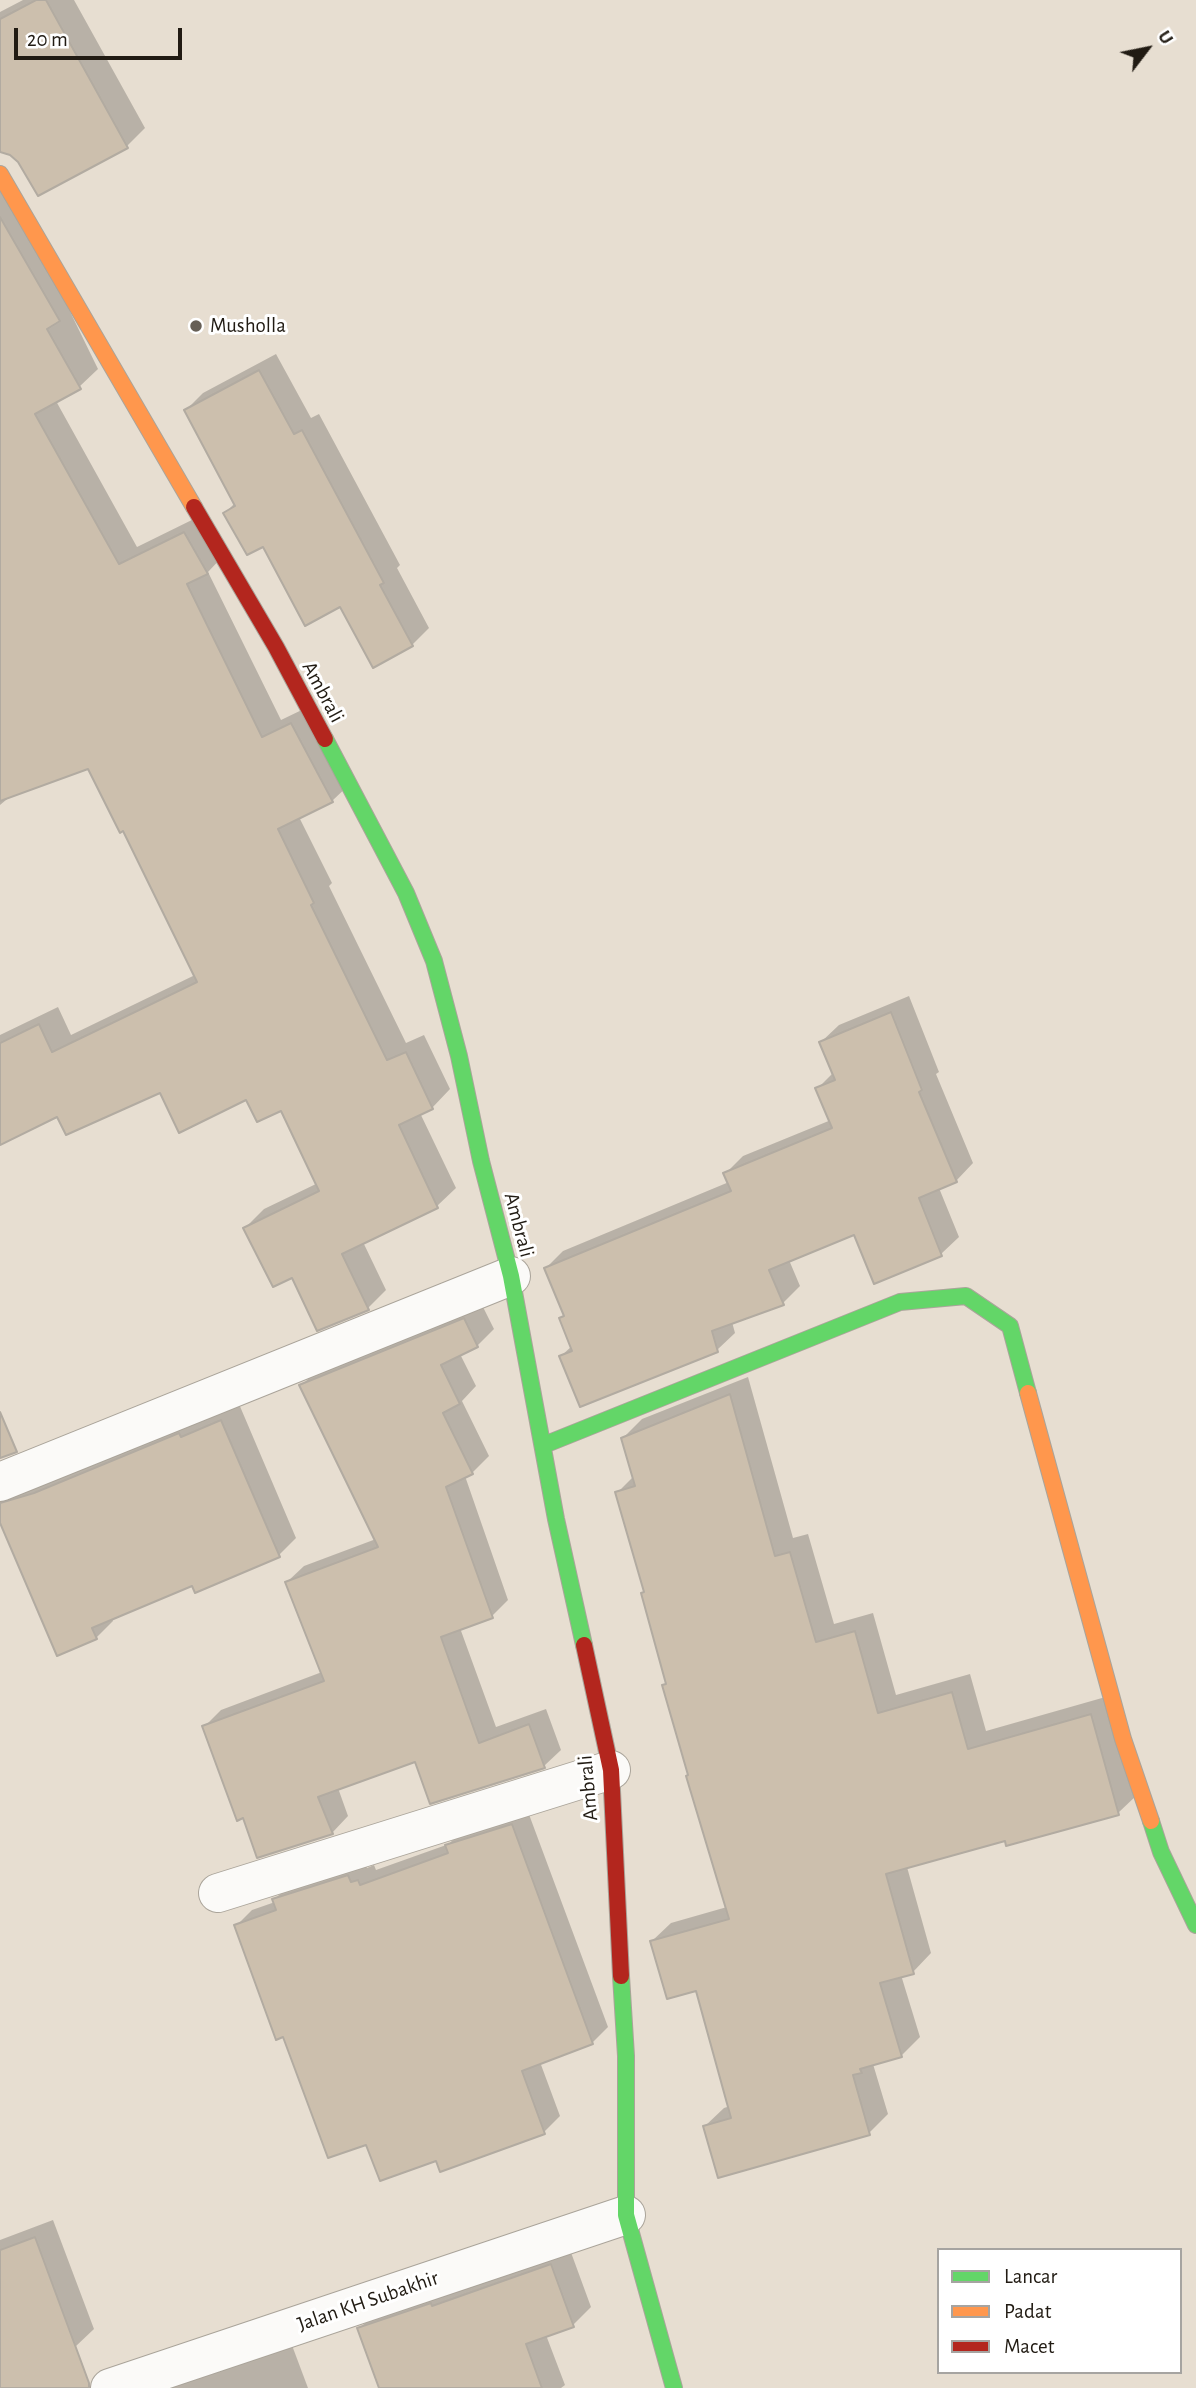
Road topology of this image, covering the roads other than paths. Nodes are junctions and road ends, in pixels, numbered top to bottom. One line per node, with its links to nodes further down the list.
1 (0, 174): 2 (street, Ambrali)
2 (511, 1276): 3 (street, Ambrali); 4 (street)
3 (544, 1445): 5 (street, Ambrali); 7 (street)
4 (0, 1482)
5 (611, 1770): 6 (street); 8 (street, Ambrali)
6 (218, 1893)
7 (1196, 1925)
8 (626, 2215): 9 (street, Jalan KH Subakhir); 10 (street, Ambrali)
9 (110, 2388)
10 (674, 2388)

